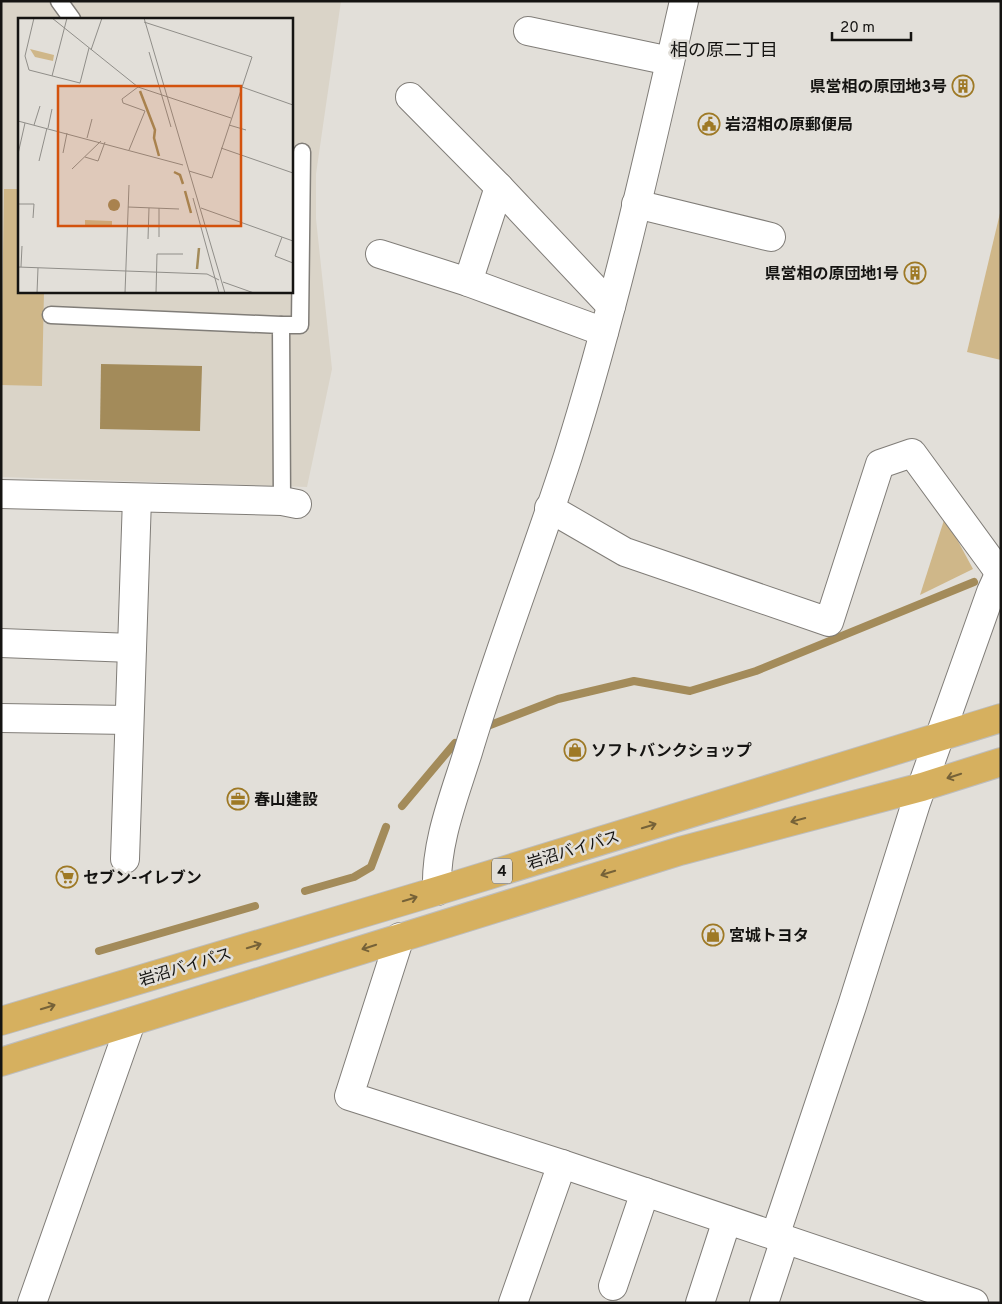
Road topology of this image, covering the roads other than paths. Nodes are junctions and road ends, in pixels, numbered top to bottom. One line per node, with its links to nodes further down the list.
1 (59, 1): 3 (lane)
2 (684, 1): 5 (street)
3 (71, 18)
4 (528, 31): 5 (street)
5 (670, 61): 9 (street)
6 (410, 98): 8 (street)
7 (302, 152): 15 (lane)
8 (499, 187): 12 (street); 14 (street)
9 (636, 204): 10 (street); 14 (street)
10 (772, 237)
11 (380, 254): 12 (street)
12 (468, 282): 14 (street)
13 (51, 315): 15 (lane)
14 (608, 319): 19 (street)
15 (281, 325): 18 (lane)
16 (1, 494): 17 (street)
17 (137, 498): 18 (street); 22 (street)
18 (289, 503)
19 (549, 508): 20 (street); 30 (street)
20 (1000, 571): 26 (street)
21 (1, 643): 22 (street)
22 (132, 648): 25 (street)
23 (1, 718): 25 (street)
24 (1001, 718): 26 (highway, 岩沼バイパス / 4)
25 (129, 720): 29 (street)
26 (941, 736): 28 (street); 30 (highway, 岩沼バイパス / 4, one-way to 26)
27 (1001, 762): 28 (highway, 岩沼バイパス / 4, one-way to 28)
28 (922, 786): 31 (highway, 岩沼バイパス / 4, one-way to 31); 38 (street)
29 (124, 859)
30 (437, 891): 32 (highway, 岩沼バイパス / 4, one-way to 30)
31 (400, 937): 33 (highway, 岩沼バイパス / 4, one-way to 33); 35 (street)
32 (1, 1021)
33 (131, 1022): 34 (highway, 岩沼バイパス / 4); 40 (street)
34 (1, 1062)
35 (562, 1164): 36 (street); 41 (street)
36 (645, 1192): 37 (street); 39 (street)
37 (727, 1220): 38 (street); 42 (street)
38 (780, 1238): 43 (street); 44 (street)
39 (613, 1286)
40 (32, 1303)
41 (513, 1303)
42 (700, 1303)
43 (764, 1303)
44 (974, 1303)

